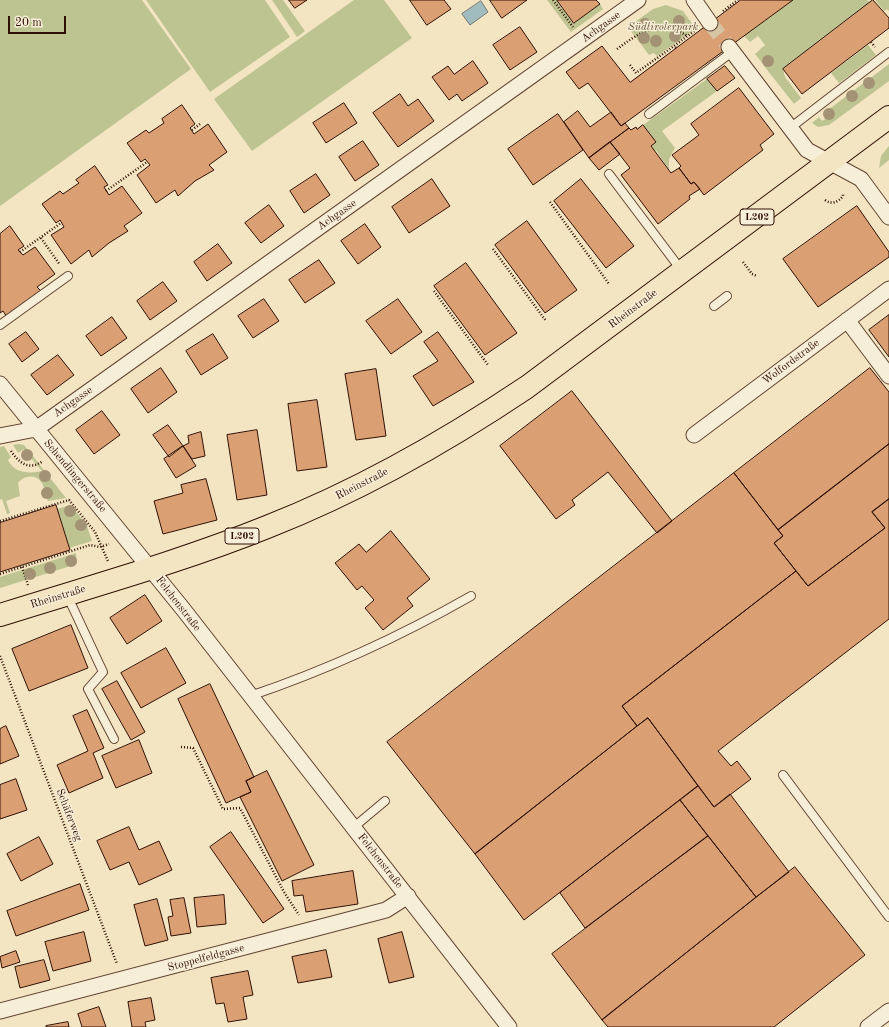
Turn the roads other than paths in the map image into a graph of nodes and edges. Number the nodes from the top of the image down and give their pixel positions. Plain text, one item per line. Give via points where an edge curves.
1 (638, 0) edge
2 (694, 0) edge
3 (705, 25) tunnel mouth
4 (731, 50) joint
5 (889, 52) edge
6 (649, 114) dead end
7 (889, 117) edge
8 (790, 128) junction
9 (830, 161) junction
10 (609, 174) dead end
11 (889, 216) edge
12 (683, 272) junction
13 (68, 276) road end
14 (889, 289) edge
15 (728, 296) dead end
16 (714, 306) dead end
17 (847, 320) junction
18 (0, 326) edge
19 (889, 376) edge
20 (0, 384) edge
21 (36, 429) junction
22 (1, 435) edge
23 (694, 435) dead end
24 (150, 568) junction
25 (66, 594) junction
26 (471, 596) dead end
27 (0, 615) edge
28 (250, 696) junction
29 (114, 740) dead end
30 (783, 775) dead end
31 (385, 802) dead end
32 (354, 827) junction
33 (408, 896) junction
34 (889, 917) edge
35 (0, 1011) edge
36 (889, 1011) edge
37 (509, 1027) edge
38 (868, 1027) edge

1 - 21 street, Achgasse
2 - 3 street
4 - 6 lane
4 - 8 street
5 - 8 lane
7 - 9 main road, Rheinstraße / L202
8 - 9 street via 807,150
9 - 11 street via 861,179
9 - 12 main road, Rheinstraße / L202
10 - 12 lane
12 - 24 main road, Rheinstraße / L202 via 527,387 421,453 333,498 274,524
13 - 18 lane
14 - 17 street, Wolfordstraße
15 - 16 lane
17 - 19 street
17 - 23 street, Wolfordstraße
20 - 21 street, Schendlingerstraße
21 - 22 street
21 - 24 street, Schendlingerstraße
24 - 25 main road, Rheinstraße / L202
24 - 28 street, Felchenstraße
25 - 27 main road, Rheinstraße / L202
25 - 29 lane via 104,672 88,689
26 - 28 lane via 432,618 340,662
28 - 32 street, Felchenstraße
30 - 34 lane
31 - 32 lane
32 - 33 street, Felchenstraße
33 - 35 street, Stoppelfeldgasse via 386,910
33 - 37 street, Felchenstraße
36 - 38 street

